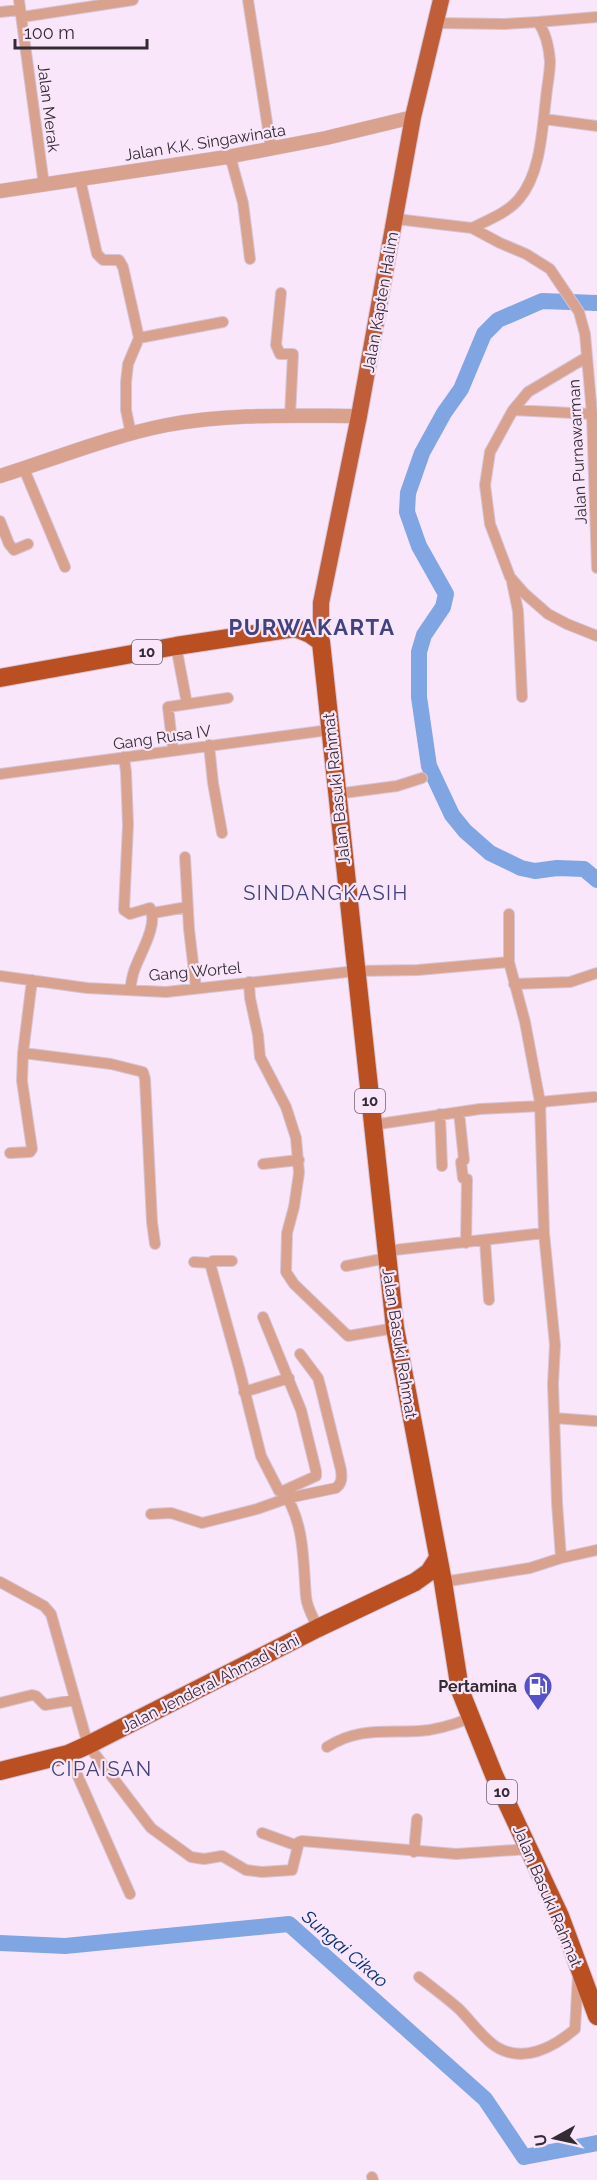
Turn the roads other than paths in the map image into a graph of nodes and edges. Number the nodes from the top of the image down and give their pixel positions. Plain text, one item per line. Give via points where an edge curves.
1 (133, 0) edge
2 (248, 0) edge
3 (441, 0) edge
4 (20, 9) edge
5 (0, 12) edge
6 (597, 17) edge
7 (538, 22) junction
8 (434, 23) junction
9 (413, 117) junction
10 (544, 119) junction
11 (597, 126) edge
12 (271, 148) junction
13 (227, 157) junction
14 (80, 179) junction
15 (44, 185) junction
16 (0, 191) edge
17 (396, 219) junction
18 (472, 228) junction
19 (250, 259) dead end
20 (281, 293) dead end
21 (223, 322) dead end
22 (597, 333) edge
23 (585, 334) junction
24 (139, 338) junction
25 (587, 357) junction
26 (513, 410) junction
27 (592, 414) junction
28 (290, 416) junction
29 (359, 416) junction
30 (131, 434) junction
31 (24, 469) junction
32 (0, 476) edge
33 (0, 521) edge
34 (28, 544) dead end
35 (65, 567) dead end
36 (597, 568) edge
37 (510, 577) junction
38 (321, 603) junction
39 (295, 628) junction
40 (597, 636) edge
41 (321, 642) junction
42 (176, 646) junction
43 (0, 678) edge
44 (522, 697) dead end
45 (228, 698) dead end
46 (187, 704) junction
47 (329, 730) junction
48 (209, 745) junction
49 (173, 750) junction
50 (124, 757) junction
51 (0, 774) edge
52 (422, 778) dead end
53 (336, 794) junction
54 (222, 833) dead end
55 (185, 857) dead end
56 (187, 907) junction
57 (153, 913) junction
58 (509, 914) dead end
59 (509, 962) junction
60 (356, 971) junction
61 (597, 973) edge
62 (0, 976) edge
63 (32, 980) junction
64 (249, 981) junction
65 (514, 984) junction
66 (196, 988) junction
67 (130, 990) junction
68 (23, 1053) junction
69 (594, 1097) dead end
70 (541, 1104) junction
71 (459, 1112) junction
72 (440, 1114) junction
73 (372, 1125) junction
74 (10, 1153) dead end
75 (299, 1160) junction
76 (263, 1164) dead end
77 (442, 1166) dead end
78 (544, 1233) junction
79 (485, 1241) junction
80 (466, 1243) junction
81 (155, 1244) dead end
82 (386, 1255) junction
83 (232, 1261) dead end
84 (194, 1262) dead end
85 (211, 1263) junction
86 (345, 1266) dead end
87 (489, 1300) dead end
88 (263, 1317) dead end
89 (396, 1328) junction
90 (300, 1354) dead end
91 (289, 1378) junction
92 (244, 1392) junction
93 (554, 1418) junction
94 (595, 1420) dead end
95 (285, 1495) junction
96 (151, 1514) dead end
97 (597, 1550) edge
98 (438, 1558) junction
99 (561, 1558) junction
100 (0, 1582) edge
101 (415, 1582) junction
102 (443, 1587) junction
103 (318, 1628) junction
104 (75, 1700) junction
105 (0, 1703) edge
106 (470, 1718) junction
107 (88, 1745) junction
108 (327, 1748) dead end
109 (68, 1754) junction
110 (0, 1771) edge
111 (417, 1819) dead end
112 (262, 1833) dead end
113 (298, 1846) junction
114 (529, 1849) junction
115 (414, 1852) junction
116 (130, 1894) dead end
117 (578, 1966) junction
118 (419, 1977) dead end
119 (597, 2016) edge

1 - 4 street
2 - 12 street
3 - 8 main road, Jalan Kapten Halim
4 - 5 street
4 - 15 street, Jalan Merak
6 - 7 street
7 - 8 street
7 - 10 street via 546,38 550,64
8 - 9 main road, Jalan Kapten Halim
9 - 12 street, Jalan K.K. Singawinata
9 - 17 main road, Jalan Kapten Halim
10 - 11 street
10 - 18 street via 535,166 520,198 510,208
12 - 13 street, Jalan K.K. Singawinata
13 - 14 street, Jalan K.K. Singawinata
13 - 19 street via 243,203
14 - 15 street, Jalan K.K. Singawinata
14 - 24 street via 98,254 104,260 119,260 123,267
15 - 16 street, Jalan K.K. Singawinata
17 - 18 street
17 - 29 main road, Jalan Kapten Halim
18 - 23 street, Jalan Purnawarman via 550,269 579,312
20 - 28 street via 276,345 280,354 293,354
21 - 24 street
22 - 23 street
23 - 25 street, Jalan Purnawarman
24 - 30 street via 128,364 126,382
25 - 26 street via 528,392
25 - 27 street, Jalan Purnawarman
26 - 27 street
26 - 37 street via 490,452 485,485 490,524
27 - 36 street, Jalan Purnawarman
28 - 29 street
28 - 30 street via 212,419
29 - 38 main road, Jalan Kapten Halim
30 - 31 street
31 - 32 street
31 - 35 street
33 - 34 street via 14,550
37 - 40 street via 548,614
37 - 44 street via 518,611
38 - 39 main road via 310,619
38 - 41 main road, Jalan Kapten Halim
39 - 41 highway
39 - 42 highway, 10
41 - 47 highway, Jalan Basuki Rahmat / 10
42 - 43 highway, 10
42 - 46 street
45 - 46 street
46 - 49 street via 168,707
47 - 48 street, Gang Rusa IV
47 - 53 highway, Jalan Basuki Rahmat / 10
48 - 49 street, Gang Rusa IV
48 - 54 street
49 - 50 street, Gang Rusa IV
50 - 51 street, Gang Rusa IV
50 - 57 street via 128,825 123,910 130,914 150,908
52 - 53 street via 407,784
53 - 60 highway, Jalan Basuki Rahmat / 10
55 - 56 street
56 - 57 street
56 - 66 street
57 - 67 street
58 - 59 street
59 - 60 street, Gang Wortel
59 - 65 street
60 - 64 street, Gang Wortel
60 - 73 highway, Jalan Basuki Rahmat / 10
61 - 65 street via 570,982
62 - 63 street, Gang Wortel
63 - 67 street, Gang Wortel
63 - 68 street
64 - 66 street, Gang Wortel
64 - 75 street via 260,1057 286,1107
65 - 70 street
66 - 67 street, Gang Wortel via 166,992
68 - 74 street via 22,1081 32,1149
68 - 81 street via 143,1072
69 - 70 street
70 - 71 street
70 - 78 street
71 - 72 street
71 - 80 street via 464,1160 461,1162 463,1178 467,1179
72 - 73 street
72 - 77 street
73 - 82 highway, Jalan Basuki Rahmat / 10
75 - 76 street
75 - 89 street via 287,1233 286,1272 348,1336
78 - 79 street
78 - 93 street via 555,1345
79 - 80 street
79 - 87 street
80 - 82 street via 426,1245
82 - 86 street
82 - 89 highway, Jalan Basuki Rahmat / 10
83 - 85 street
84 - 85 street
85 - 92 street
88 - 91 street
89 - 98 highway, Jalan Basuki Rahmat / 10
90 - 95 street via 318,1378 342,1480 336,1488
91 - 92 street
91 - 95 street via 301,1410 316,1476
92 - 95 street via 261,1456 279,1491
93 - 94 street
93 - 99 street
95 - 96 street via 257,1509 202,1523 171,1513
95 - 103 street via 304,1550 306,1599
97 - 99 street
98 - 101 highway, Jalan Jenderal Ahmad Yani via 429,1572
98 - 102 highway, Jalan Basuki Rahmat / 10
99 - 102 street
100 - 104 street via 44,1606 51,1614
101 - 102 highway
101 - 103 highway, Jalan Jenderal Ahmad Yani
102 - 106 highway, Jalan Basuki Rahmat / 10 via 460,1690
103 - 107 highway, Jalan Jenderal Ahmad Yani
104 - 105 street via 45,1705 32,1695
104 - 107 street
106 - 108 street via 421,1731 365,1732 343,1738
106 - 114 highway, Jalan Basuki Rahmat / 10
107 - 109 highway, Jalan Jenderal Ahmad Yani
107 - 113 street via 151,1828 191,1857 219,1856 246,1870 287,1872 294,1868
109 - 110 highway, Jalan Jenderal Ahmad Yani
109 - 116 street
111 - 115 street
112 - 113 street
113 - 115 street via 302,1841
114 - 115 street via 474,1854
114 - 117 highway, Jalan Basuki Rahmat / 10
117 - 118 street via 576,2029 548,2047 522,2055 494,2045 458,2008
117 - 119 highway, Jalan Basuki Rahmat / 10

